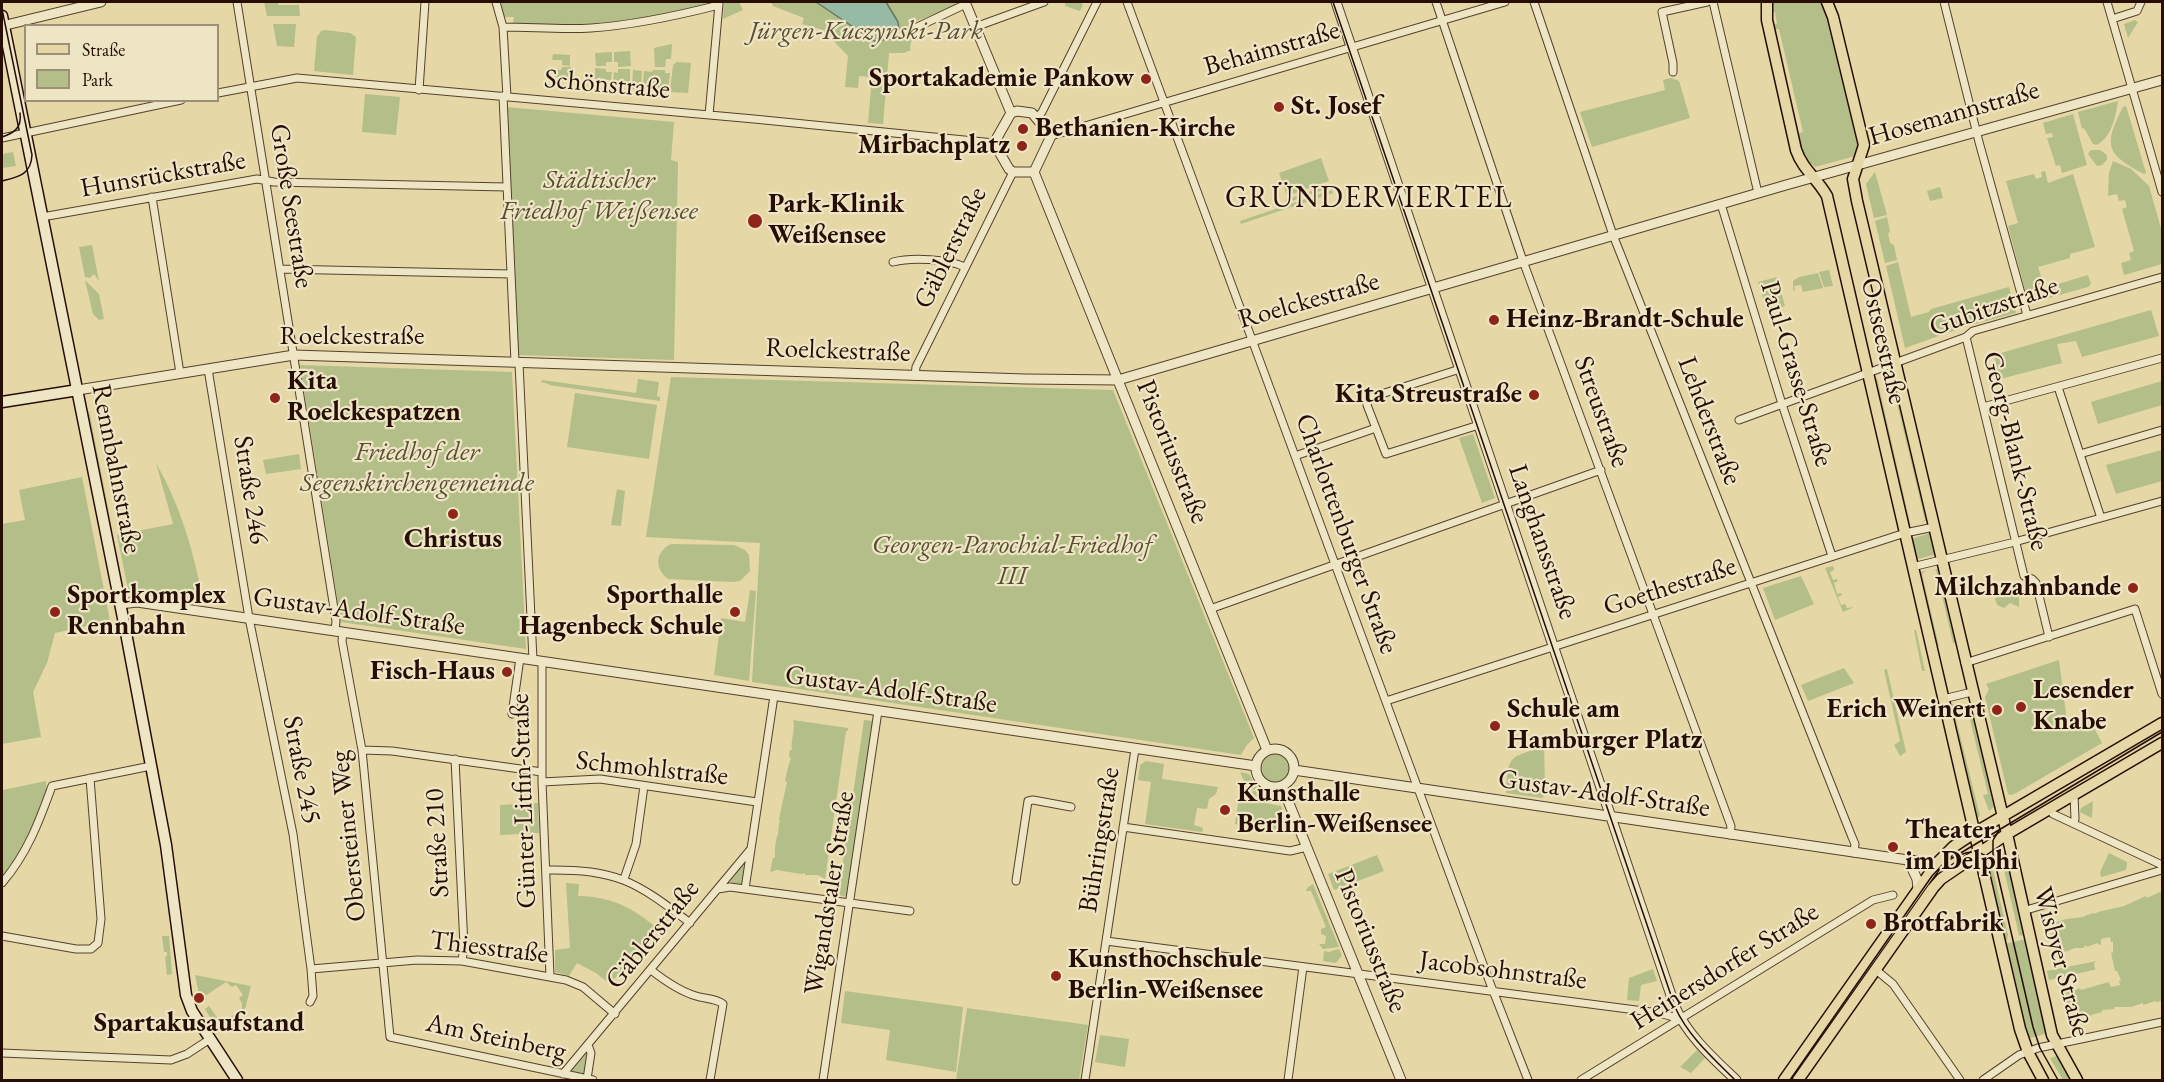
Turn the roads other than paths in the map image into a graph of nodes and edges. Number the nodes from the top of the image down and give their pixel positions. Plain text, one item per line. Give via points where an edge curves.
1 (101, 2) edge
2 (237, 2) edge
3 (425, 2) edge
4 (496, 2) edge
5 (1044, 2) edge
6 (1097, 2) edge
7 (1127, 2) edge
8 (1336, 2) edge
9 (1436, 2) edge
10 (1505, 2) edge
11 (1534, 2) edge
12 (1707, 2) edge
13 (1713, 2) edge
14 (1767, 2) edge
15 (1944, 2) edge
16 (2107, 2) edge
17 (2141, 2) edge
18 (719, 3) edge
19 (966, 3) edge
20 (1830, 3) edge
21 (2112, 19) junction
22 (1443, 21) junction
23 (2, 22) edge
24 (503, 27) junction
25 (975, 27) junction
26 (913, 29) dead end
27 (1351, 48) junction
28 (1673, 72) dead end
29 (2163, 80) edge
30 (251, 87) junction
31 (2132, 88) junction
32 (419, 90) junction
33 (219, 93) edge
34 (505, 97) junction
35 (172, 102) edge
36 (1164, 103) junction
37 (1011, 113) junction
38 (709, 115) junction
39 (1037, 118) junction
40 (1977, 132) junction
41 (25, 134) junction
42 (1051, 136) junction
43 (2, 138) edge
44 (994, 143) junction
45 (1858, 165) junction
46 (1013, 172) junction
47 (1034, 172) junction
48 (1812, 177) junction
49 (266, 180) junction
50 (506, 187) junction
51 (2163, 192) edge
52 (1758, 193) junction
53 (152, 197) junction
54 (1721, 204) junction
55 (42, 217) junction
56 (1655, 223) joint
57 (1613, 235) junction
58 (1523, 261) junction
59 (893, 262) dead end
60 (965, 267) junction
61 (280, 269) junction
62 (511, 274) junction
63 (2163, 277) edge
64 (1432, 288) junction
65 (2027, 315) junction
66 (1966, 337) junction
67 (1253, 341) junction
68 (294, 356) junction
69 (2163, 358) edge
70 (517, 363) junction
71 (1896, 364) junction
72 (208, 369) junction
73 (1460, 369) junction
74 (1867, 373) junction
75 (180, 374) junction
76 (915, 376) junction
77 (1118, 380) junction
78 (2058, 387) junction
79 (78, 390) junction
80 (2, 402) edge
81 (1782, 404) junction
82 (1983, 407) junction
83 (1739, 420) dead end
84 (1479, 425) junction
85 (1376, 428) junction
86 (2163, 430) edge
87 (2080, 454) junction
88 (1295, 456) junction
89 (1601, 470) junction
90 (2163, 501) edge
91 (1505, 504) junction
92 (2100, 518) junction
93 (1934, 527) junction
94 (1905, 533) junction
95 (2015, 542) junction
96 (1832, 556) junction
97 (1941, 559) junction
98 (1335, 565) junction
99 (1912, 567) junction
100 (1751, 583) junction
101 (120, 604) junction
102 (1210, 609) junction
103 (1654, 614) junction
104 (249, 618) junction
105 (339, 632) junction
106 (2049, 637) junction
107 (1554, 647) junction
108 (519, 658) junction
109 (537, 661) junction
110 (1965, 663) junction
111 (1972, 692) junction
112 (2163, 694) edge
113 (774, 696) junction
114 (1943, 699) junction
115 (1386, 701) junction
116 (879, 711) junction
117 (512, 714) dead end
118 (2163, 723) edge
119 (2163, 743) edge
120 (1135, 749) junction
121 (362, 750) junction
122 (1267, 750) junction
123 (455, 759) junction
124 (152, 766) junction
125 (1256, 766) junction
126 (1294, 770) junction
127 (542, 772) junction
128 (90, 778) junction
129 (542, 782) junction
130 (644, 786) junction
131 (1282, 786) junction
132 (1419, 789) junction
133 (2074, 795) junction
134 (757, 801) junction
135 (1071, 807) dead end
136 (2050, 809) junction
137 (2002, 817) junction
138 (1611, 818) junction
139 (2074, 822) junction
140 (1123, 827) junction
141 (1974, 833) junction
142 (2007, 834) junction
143 (1730, 835) junction
144 (1307, 847) junction
145 (750, 850) junction
146 (1854, 852) junction
147 (1979, 853) junction
148 (1908, 860) junction
149 (1937, 863) junction
150 (2163, 865) edge
151 (546, 870) junction
152 (2163, 870) edge
153 (624, 879) junction
154 (1016, 882) dead end
155 (2, 883) edge
156 (745, 888) junction
157 (718, 889) junction
158 (1918, 889) junction
159 (1893, 895) dead end
160 (850, 903) junction
161 (910, 911) dead end
162 (2023, 911) junction
163 (690, 924) junction
164 (2, 936) edge
165 (1106, 941) junction
166 (384, 961) junction
167 (462, 961) junction
168 (1303, 967) junction
169 (310, 969) junction
170 (651, 970) junction
171 (1876, 970) junction
172 (1358, 974) junction
173 (550, 976) junction
174 (1493, 991) junction
175 (310, 1002) dead end
176 (615, 1014) junction
177 (1681, 1018) junction
178 (2163, 1022) edge
179 (390, 1037) joint
180 (210, 1039) junction
181 (2056, 1045) junction
182 (588, 1046) junction
183 (2028, 1052) junction
184 (2, 1053) edge
185 (563, 1074) junction
186 (1592, 1078) edge
187 (237, 1080) edge
188 (590, 1080) edge
189 (710, 1080) edge
190 (823, 1080) edge
191 (1085, 1080) edge
192 (1288, 1080) edge
193 (1401, 1080) edge
194 (1528, 1080) edge
195 (1581, 1080) edge
196 (1736, 1080) edge
197 (1784, 1080) edge
198 (1798, 1080) edge
199 (1960, 1080) edge
200 (1983, 1080) edge
201 (2043, 1080) edge
202 (2077, 1080) edge

1 - 23 street
2 - 30 street, Große Seestraße
3 - 32 street
4 - 24 street, Günter-Litfin-Straße
5 - 25 street
6 - 39 street
7 - 36 street, Charlottenburger Straße
8 - 27 street, Langhansstraße
9 - 22 street, Streustraße
10 - 22 street, Behaimstraße
11 - 57 street, Lehderstraße
12 - 28 street via 1662,12
13 - 52 street
14 - 48 main road, Ostseestraße via 1767,20 1796,150
15 - 40 street
16 - 21 street
17 - 21 street via 2137,11
18 - 24 street via 677,16 619,26
18 - 38 street
19 - 25 street
19 - 26 street
20 - 45 main road, Ostseestraße via 1863,145
21 - 31 street
22 - 27 street, Behaimstraße
22 - 58 street, Streustraße
23 - 41 main road, Rennbahnstraße
24 - 34 street, Günter-Litfin-Straße
25 - 37 street
27 - 36 street, Behaimstraße
27 - 64 street, Langhansstraße
29 - 31 street, Hosemannstraße
30 - 32 street, Schönstraße via 297,78
30 - 33 street, Schönstraße
30 - 49 street, Große Seestraße
31 - 40 street, Hosemannstraße
31 - 51 street
32 - 34 street, Schönstraße
34 - 38 street, Schönstraße
34 - 50 street, Günter-Litfin-Straße
35 - 41 street
36 - 42 street, Behaimstraße
36 - 67 street, Charlottenburger Straße
37 - 39 street via 1027,111
37 - 44 street
38 - 44 street, Schönstraße
39 - 42 street
40 - 45 street, Hosemannstraße
40 - 65 street
41 - 43 street
41 - 55 main road, Rennbahnstraße
42 - 47 street
44 - 46 street
45 - 48 street, Hosemannstraße
45 - 71 main road, Ostseestraße via 1853,179 1857,201
46 - 47 street
46 - 60 street, Gäblerstraße
47 - 77 street, Pistoriusstraße
48 - 52 street, Hosemannstraße
48 - 74 main road, Ostseestraße via 1827,196
49 - 50 street, Hunsrückstraße
49 - 53 street, Hunsrückstraße
49 - 61 street, Große Seestraße
50 - 62 street, Günter-Litfin-Straße
52 - 54 street, Hosemannstraße
53 - 55 street, Hunsrückstraße
53 - 75 street
54 - 56 street, Hosemannstraße
54 - 81 street, Paul-Grasse-Straße
55 - 79 main road, Rennbahnstraße
56 - 57 street, Roelckestraße
57 - 58 street, Roelckestraße
57 - 100 street, Lehderstraße
58 - 64 street, Roelckestraße
58 - 89 street, Streustraße
59 - 60 street via 906,259
60 - 76 street, Gäblerstraße
61 - 62 street
61 - 68 street, Große Seestraße
62 - 70 street, Günter-Litfin-Straße
63 - 65 street, Gubitzstraße
64 - 67 street, Roelckestraße
64 - 73 street, Langhansstraße
65 - 66 street, Gubitzstraße via 1973,331
66 - 71 street, Gubitzstraße
66 - 82 street, Georg-Blank-Straße
67 - 77 street, Roelckestraße
67 - 88 street, Charlottenburger Straße
68 - 70 street, Roelckestraße
68 - 72 street, Roelckestraße
68 - 105 street, Große Seestraße
69 - 78 street
70 - 76 street, Roelckestraße
70 - 109 street, Günter-Litfin-Straße
71 - 74 street, Gubitzstraße
71 - 93 main road, Ostseestraße
72 - 75 street, Roelckestraße
72 - 104 street, Straße 246
73 - 84 street, Langhansstraße
73 - 85 street via 1369,399 1367,405
74 - 81 street, Gubitzstraße
74 - 94 main road, Ostseestraße
75 - 79 street, Roelckestraße
76 - 77 street, Roelckestraße
77 - 102 street, Pistoriusstraße
78 - 82 street
78 - 87 street
79 - 80 main road, Roelckestraße
79 - 101 main road, Rennbahnstraße
81 - 83 street, Gubitzstraße
81 - 96 street, Paul-Grasse-Straße
82 - 95 street, Georg-Blank-Straße
84 - 85 street via 1389,454 1384,451
84 - 91 street, Langhansstraße
85 - 88 street
86 - 87 street
87 - 92 street
88 - 98 street, Charlottenburger Straße
89 - 91 street
89 - 103 street, Streustraße
90 - 92 street
91 - 98 street
91 - 107 street, Langhansstraße
92 - 95 street
93 - 94 street, Goethestraße
93 - 97 main road, Ostseestraße
94 - 96 street, Goethestraße
94 - 99 main road, Ostseestraße
95 - 97 street
95 - 106 street, Georg-Blank-Straße via 2024,576 2036,583
96 - 100 street, Goethestraße
97 - 99 street
97 - 110 main road, Ostseestraße
98 - 102 street
98 - 115 street, Charlottenburger Straße
99 - 114 main road, Ostseestraße
100 - 103 street, Goethestraße
100 - 146 street, Lehderstraße via 1852,837
101 - 104 street, Gustav-Adolf-Straße via 137,602
101 - 124 main road, Rennbahnstraße
102 - 122 street, Pistoriusstraße
103 - 107 street, Goethestraße
103 - 143 street, Streustraße via 1731,826
104 - 105 street, Gustav-Adolf-Straße
104 - 169 street, Straße 245 via 293,834
105 - 108 street, Gustav-Adolf-Straße
105 - 121 street, Obersteiner Weg
106 - 110 street
106 - 112 street via 2135,609
107 - 115 street, Goethestraße
107 - 138 street, Langhansstraße
108 - 109 street, Gustav-Adolf-Straße
108 - 117 street
109 - 113 street, Gustav-Adolf-Straße
109 - 127 street, Günter-Litfin-Straße
110 - 111 main road, Ostseestraße
111 - 114 street
111 - 137 main road, Ostseestraße
113 - 116 street, Gustav-Adolf-Straße
113 - 134 street, Gäblerstraße
114 - 141 main road, Ostseestraße
115 - 132 street, Charlottenburger Straße
116 - 120 street, Gustav-Adolf-Straße
116 - 160 street, Wigandstaler Straße
118 - 137 main road
119 - 133 main road
120 - 125 street, Gustav-Adolf-Straße
120 - 140 street, Bühringstraße
121 - 123 street
121 - 166 street, Obersteiner Weg
122 - 125 street
122 - 126 street via 1285,751 1293,760
123 - 127 street
123 - 167 street, Straße 210
124 - 128 street
124 - 180 main road, Rennbahnstraße via 186,995
125 - 131 street via 1264,783
126 - 131 street via 1292,778
126 - 132 street, Gustav-Adolf-Straße
127 - 129 street, Günter-Litfin-Straße
128 - 155 street via 52,786 32,839
128 - 164 street via 101,919 98,944 91,949 76,949
129 - 130 street, Schmohlstraße via 600,779
129 - 151 street, Günter-Litfin-Straße
130 - 134 street, Schmohlstraße
130 - 153 street via 636,844
131 - 144 street, Pistoriusstraße
132 - 138 street, Gustav-Adolf-Straße
132 - 174 street, Charlottenburger Straße
133 - 136 main road
133 - 139 street
134 - 145 street, Gäblerstraße
135 - 154 street via 1028,801
136 - 139 street
136 - 142 main road
137 - 141 main road
137 - 142 main road, Wisbyer Straße
138 - 143 street, Gustav-Adolf-Straße
138 - 177 street, Langhansstraße
139 - 150 street
140 - 144 street via 1290,851
140 - 165 street, Bühringstraße
141 - 147 main road, Ostseestraße
141 - 149 main road
142 - 147 main road
142 - 162 main road, Wisbyer Straße
143 - 146 street, Gustav-Adolf-Straße
144 - 172 street, Pistoriusstraße
145 - 156 street, Gäblerstraße
145 - 157 street, Gäblerstraße
146 - 148 street, Gustav-Adolf-Straße
147 - 171 main road via 1937,883
147 - 183 main road, Wisbyer Straße
148 - 149 street, Gustav-Adolf-Straße
148 - 158 street
149 - 158 main road
151 - 153 street via 583,870
151 - 173 street, Günter-Litfin-Straße
152 - 162 street
153 - 163 street
156 - 157 street
156 - 160 street
157 - 163 street, Gäblerstraße
158 - 197 main road
159 - 177 street, Heinersdorfer Straße via 1873,900
160 - 161 street
160 - 190 street, Wigandstaler Straße
162 - 181 main road, Wisbyer Straße
163 - 170 street, Gäblerstraße
165 - 168 street, Jacobsohnstraße
165 - 191 street, Bühringstraße
166 - 167 street, Thiesstraße
166 - 169 street, Thiesstraße
166 - 179 street, Obersteiner Weg
167 - 173 street, Thiesstraße
168 - 172 street, Jacobsohnstraße
168 - 192 street
169 - 175 street, Straße 245
170 - 176 street, Gäblerstraße
170 - 189 street via 684,992 723,1004
171 - 198 main road
171 - 199 street via 1893,984
172 - 174 street, Jacobsohnstraße
172 - 193 street, Pistoriusstraße
173 - 176 street, Thiesstraße via 583,987
174 - 177 street, Jacobsohnstraße
174 - 194 street, Charlottenburger Straße
176 - 182 street, Gäblerstraße
177 - 186 street, Heinersdorfer Straße
177 - 196 street, Langhansstraße
178 - 181 street
179 - 185 street, Am Steinberg
180 - 184 street via 171,1060
180 - 187 main road, Rennbahnstraße
181 - 183 street
181 - 202 main road, Wisbyer Straße
182 - 185 street, Gäblerstraße
182 - 188 street
183 - 200 street
183 - 201 main road, Wisbyer Straße
185 - 188 street, Am Steinberg
186 - 195 street, Heinersdorfer Straße

